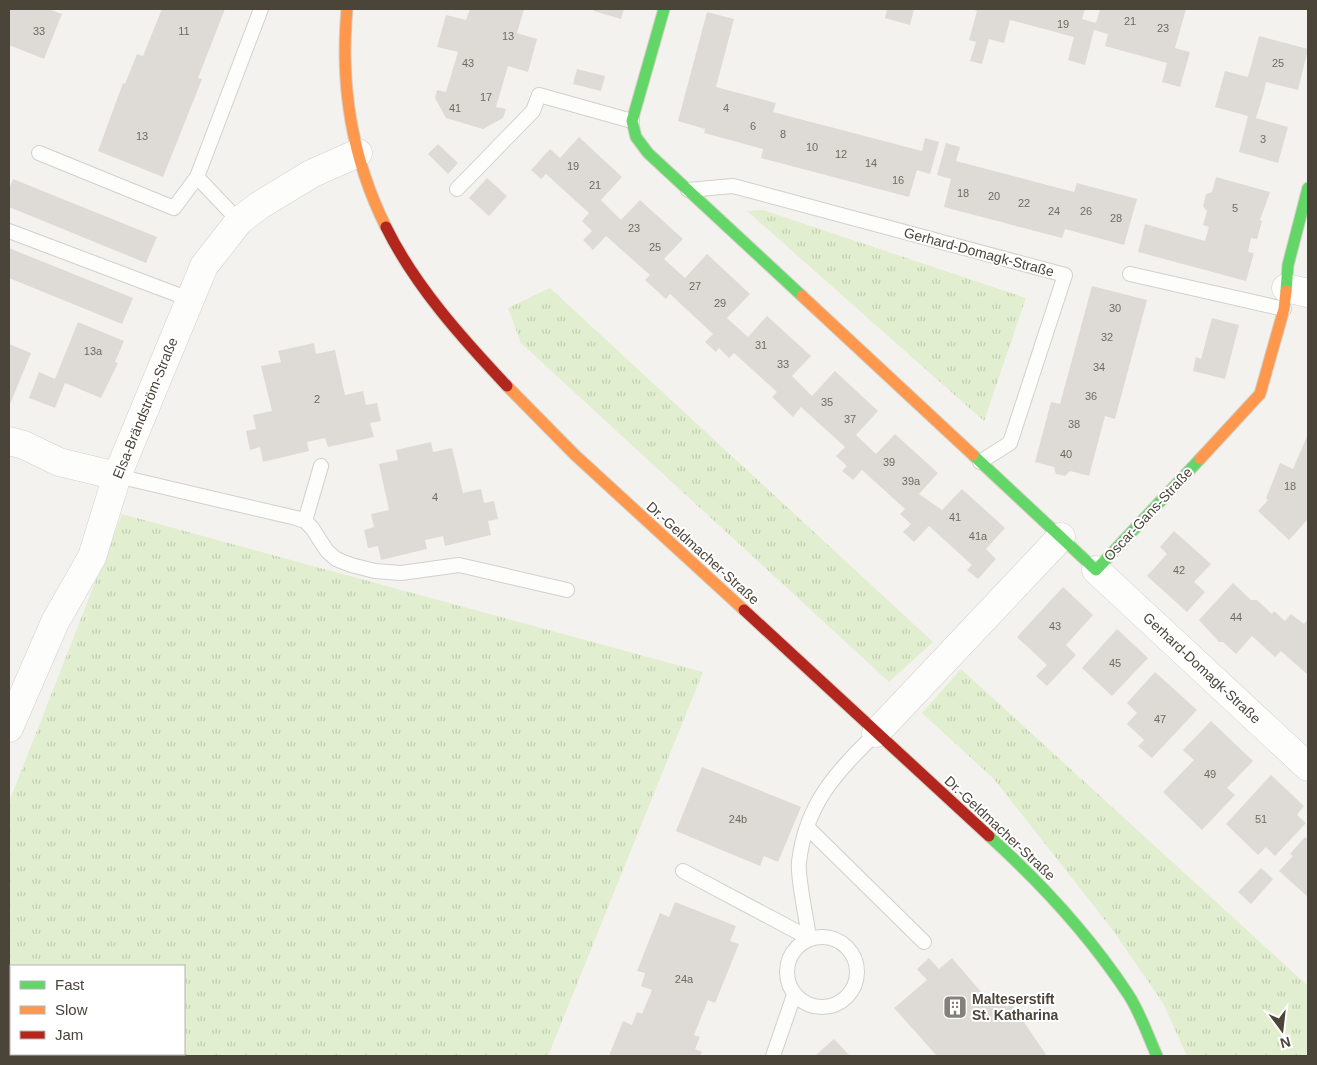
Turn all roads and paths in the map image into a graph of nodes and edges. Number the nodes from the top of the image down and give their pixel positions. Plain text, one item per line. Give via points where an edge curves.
1 (261, 9) edge
2 (347, 9) edge
3 (664, 9) edge
4 (632, 121) junction
5 (39, 153) dead end
6 (358, 154) junction
7 (197, 177) junction
8 (457, 188) dead end
9 (1308, 188) edge
10 (687, 190) junction
11 (240, 222) junction
12 (9, 231) edge
13 (1130, 274) dead end
14 (1293, 297) edge
15 (189, 299) junction
16 (9, 441) edge
17 (980, 462) junction
18 (321, 466) dead end
19 (117, 476) junction
20 (305, 521) junction
21 (1061, 537) junction
22 (1096, 570) junction
23 (567, 590) dead end
24 (12, 712) edge
25 (876, 733) junction
26 (1308, 767) edge
27 (808, 828) junction
28 (683, 871) dead end
29 (810, 938) junction
30 (924, 942) dead end
31 (794, 995) junction
32 (774, 1056) edge
33 (1157, 1056) edge

1 - 7 lane
2 - 6 street, Dr.-Geldmacher-Straße via 347,95
3 - 4 street
4 - 8 lane via 539,95 533,111
4 - 10 street via 636,137 648,153
5 - 7 lane via 174,208
6 - 11 street, Elsa-Brändström-Straße via 311,174 260,205
6 - 25 street, Dr.-Geldmacher-Straße via 372,197 406,263 495,375 574,456
7 - 11 lane
9 - 14 street, Oscar-Gans-Straße via 1288,265
10 - 17 street
10 - 17 lane, Gerhard-Domagk-Straße via 733,186 1065,275 1010,443
11 - 15 street, Elsa-Brändström-Straße via 204,266
12 - 15 lane
13 - 14 lane
14 - 22 street, Oscar-Gans-Straße via 1260,394
15 - 19 street, Elsa-Brändström-Straße
16 - 19 street via 59,462
17 - 21 street
18 - 20 lane
19 - 20 lane
19 - 24 street, Elsa-Brändström-Straße via 92,557 55,622
20 - 23 lane via 327,551 351,565 375,571 401,572 459,565
21 - 22 street, Oscar-Gans-Straße
21 - 25 street
22 - 26 street, Gerhard-Domagk-Straße
25 - 27 lane via 838,771 813,807
25 - 33 street, Dr.-Geldmacher-Straße via 1018,862 1074,921 1129,995
27 - 29 lane via 799,863
27 - 30 lane
28 - 29 lane
29 - 31 lane via 792,952 788,966 786,974
29 - 31 lane via 832,937 851,949 859,970 853,992 835,1006 813,1008
31 - 32 lane

